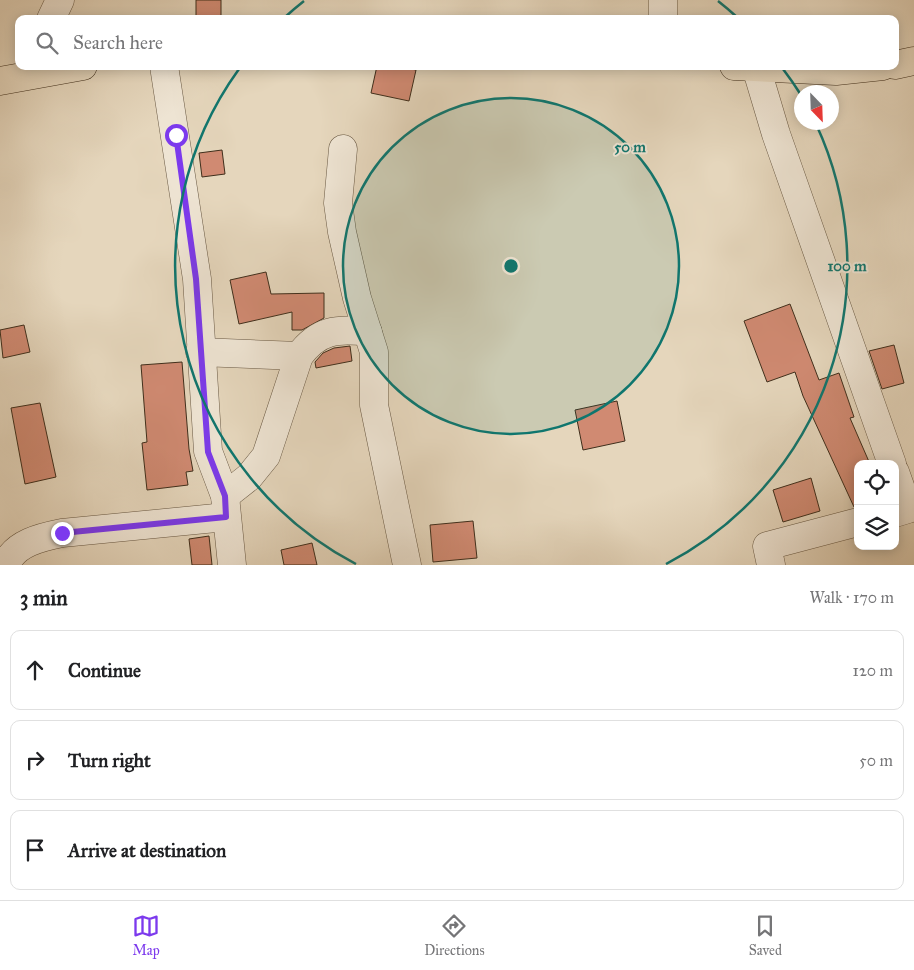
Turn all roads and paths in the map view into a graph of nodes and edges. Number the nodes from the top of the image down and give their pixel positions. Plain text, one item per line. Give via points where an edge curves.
1 (60, 0) edge
2 (663, 0) edge
3 (53, 15) edge
4 (663, 15) edge
5 (914, 60) edge
6 (899, 64) edge
7 (50, 70) edge
8 (165, 70) edge
9 (746, 70) edge
10 (813, 70) edge
11 (845, 70) edge
12 (18, 74) edge
13 (343, 149) dead end
14 (368, 332) junction
15 (200, 352) junction
16 (299, 356) junction
17 (891, 460) edge
18 (899, 483) edge
19 (226, 507) junction
20 (899, 511) edge
21 (854, 523) edge
22 (6, 565) edge
23 (232, 565) edge
24 (407, 565) edge
25 (771, 565) edge

1 - 3 street
2 - 4 street
5 - 6 main road
7 - 12 main road
8 - 15 street via 196,279
9 - 17 street via 776,134
10 - 11 main road
13 - 14 street via 338,203 357,298
14 - 16 street via 349,330 315,338
14 - 24 street via 374,352 374,404
15 - 16 street
15 - 19 street via 208,452
16 - 19 street via 266,456
18 - 20 street via 908,509
19 - 22 street via 40,538 20,547
19 - 23 street
21 - 25 street via 767,546

